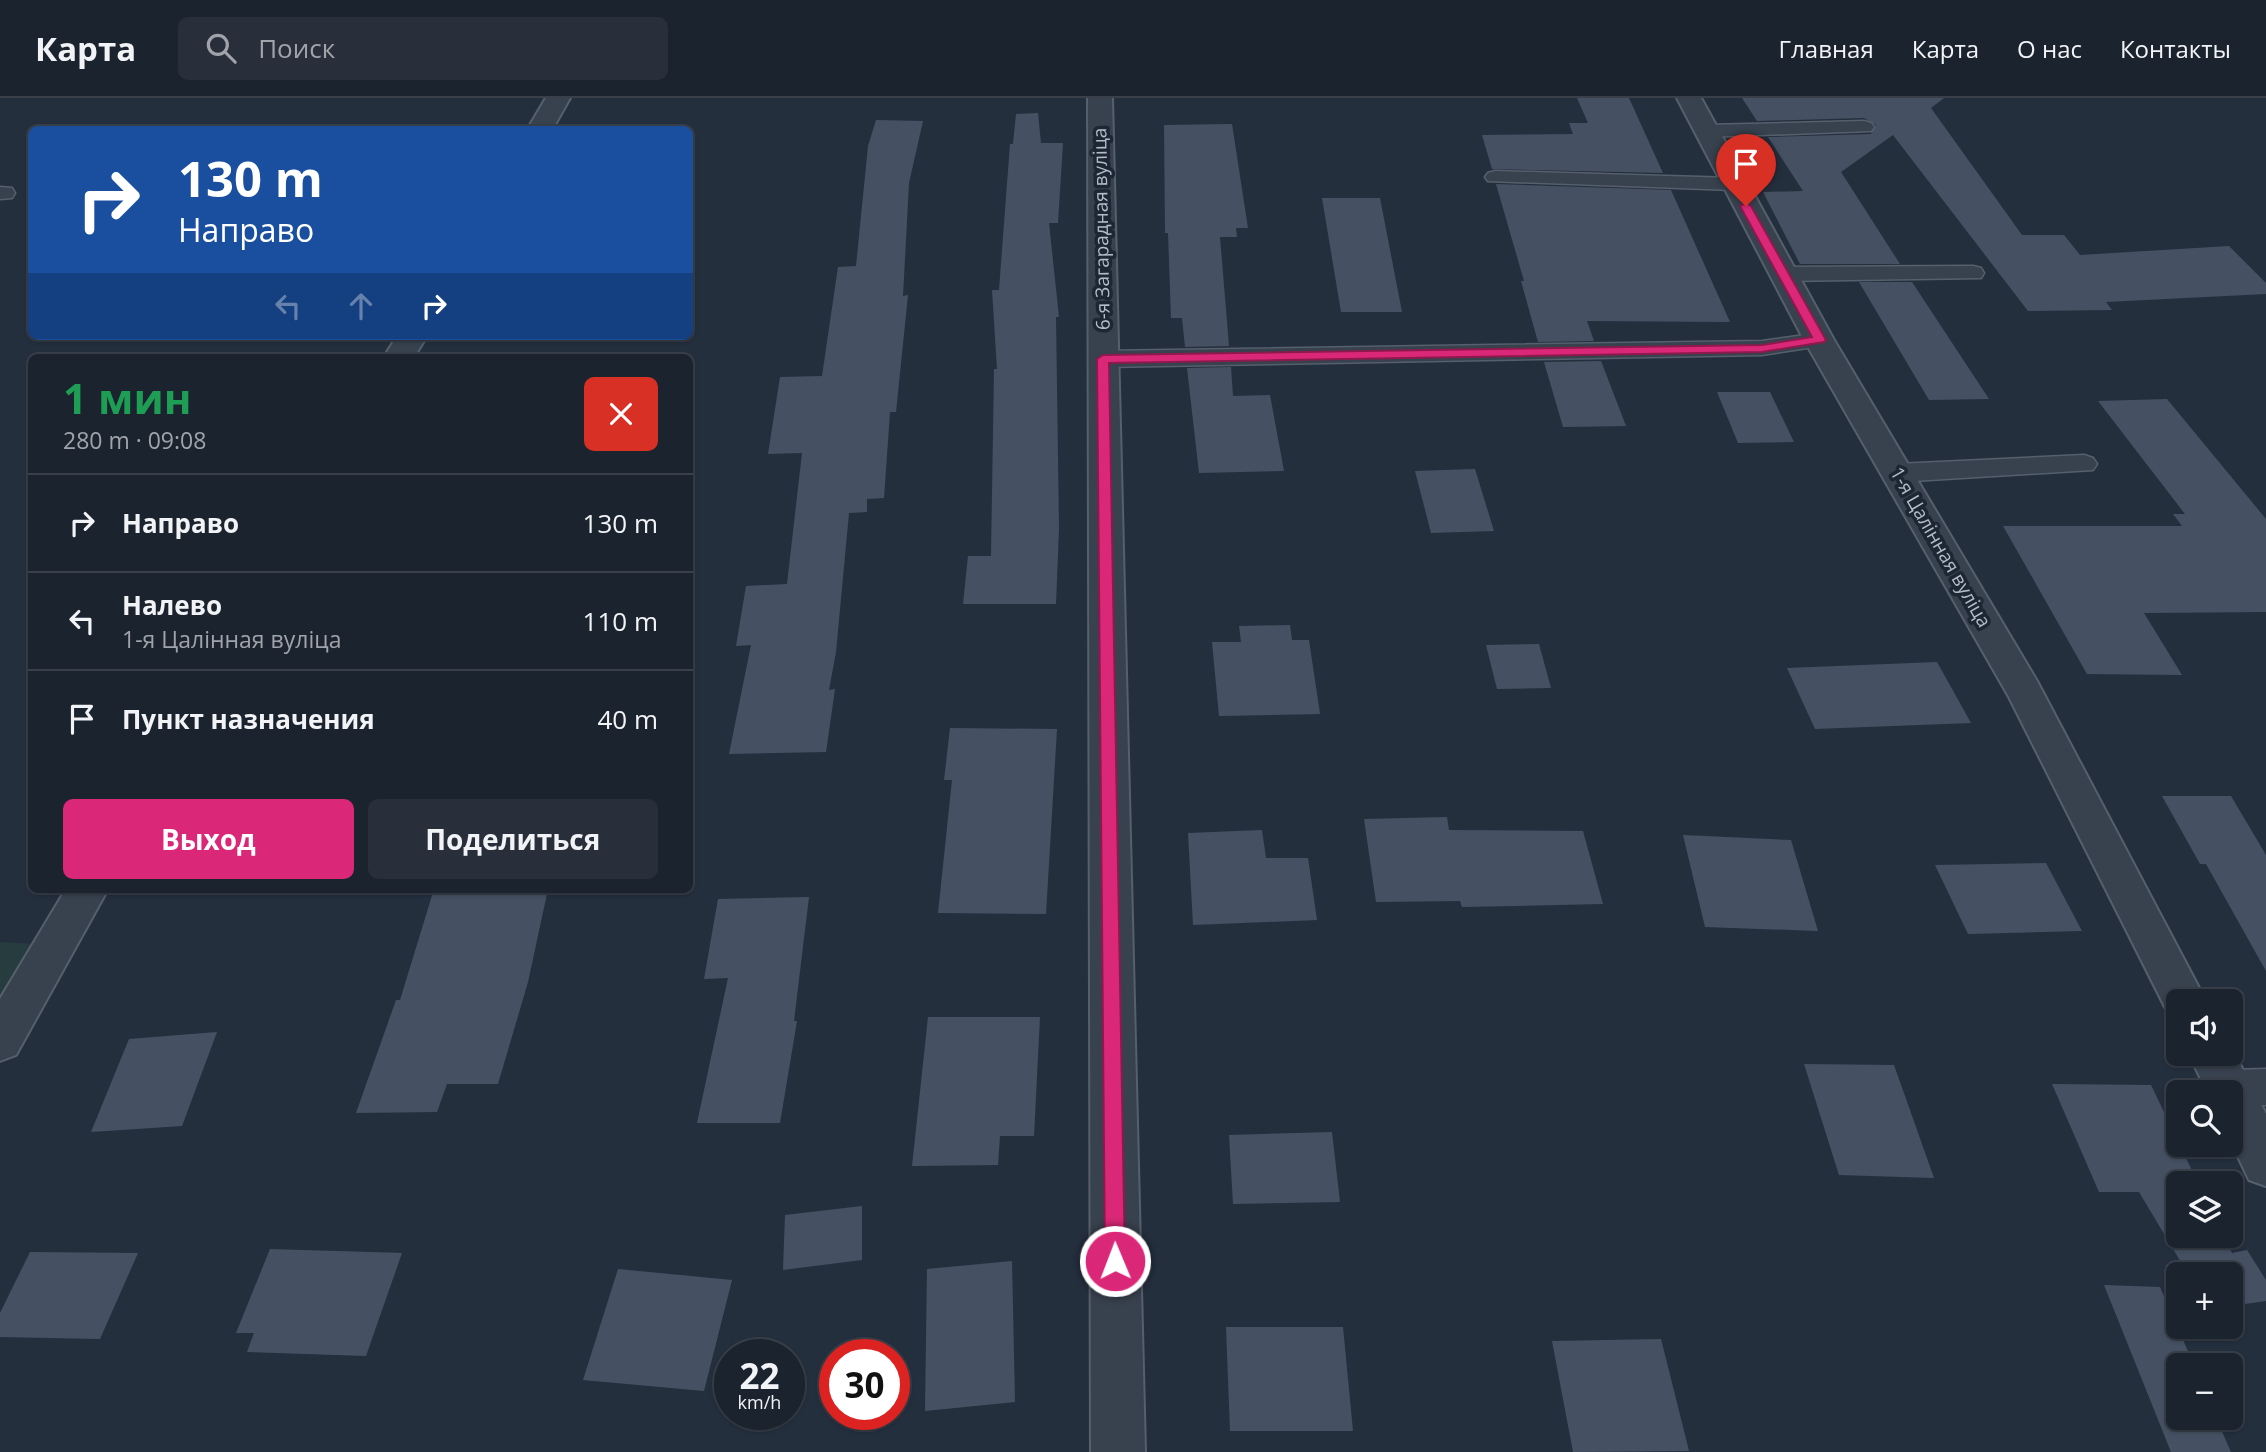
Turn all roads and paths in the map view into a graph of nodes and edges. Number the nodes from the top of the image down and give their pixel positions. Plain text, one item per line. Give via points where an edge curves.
1 (558, 98) edge
2 (1100, 98) edge
3 (1689, 98) edge
4 (541, 126) edge
5 (1864, 127) dead end
6 (1706, 131) junction
7 (1495, 177) dead end
8 (1733, 184) junction
9 (1973, 273) dead end
10 (1783, 274) junction
11 (1819, 340) junction
12 (1103, 359) junction
13 (2084, 464) dead end
14 (1897, 473) junction
15 (86, 893) edge
16 (2178, 989) edge
17 (0, 1040) edge
18 (2243, 1107) edge
19 (2266, 1163) edge
20 (1118, 1452) edge

1 - 4 street
2 - 12 street, 6-я Загарадная вуліца
3 - 6 street, 1-я Цалінная вуліца
5 - 6 lane
6 - 8 street, 1-я Цалінная вуліца
7 - 8 lane
8 - 10 street, 1-я Цалінная вуліца
9 - 10 lane
10 - 11 street, 1-я Цалінная вуліца
11 - 12 lane via 1762,348
11 - 14 street, 1-я Цалінная вуліца
12 - 20 street, 6-я Загарадная вуліца
13 - 14 lane
14 - 16 street, 1-я Цалінная вуліца via 2024,691
15 - 17 street
18 - 19 street

